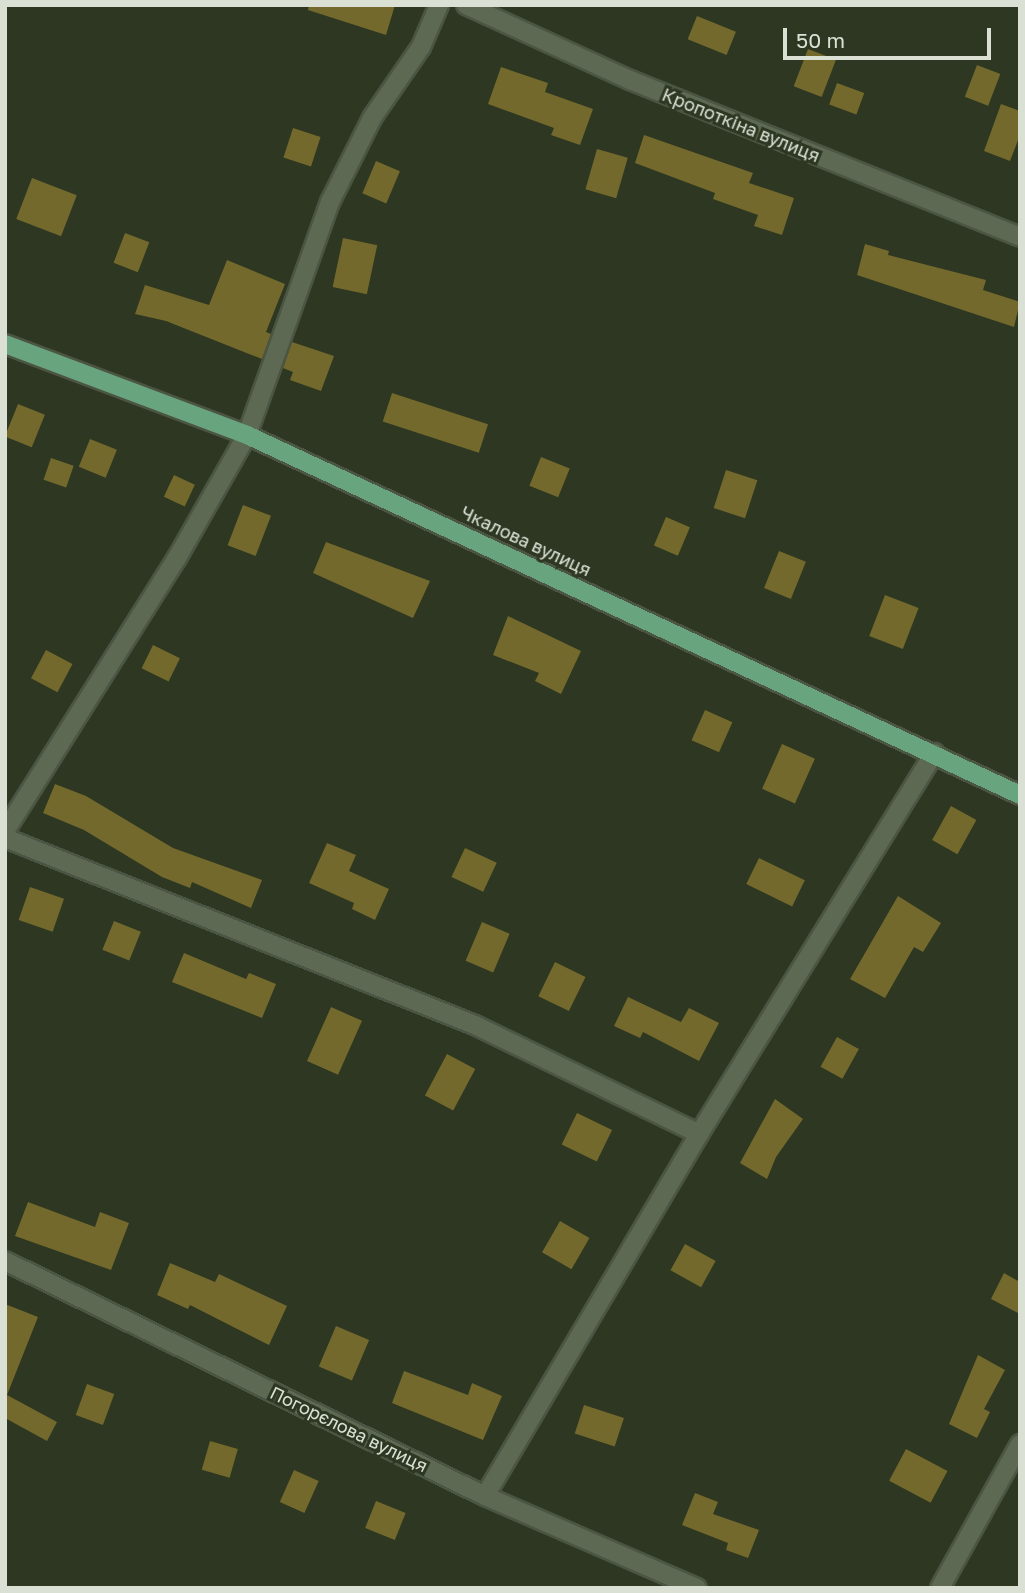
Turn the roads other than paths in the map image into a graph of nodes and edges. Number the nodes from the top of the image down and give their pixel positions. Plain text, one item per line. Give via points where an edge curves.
1 (439, 5) edge
2 (466, 5) edge
3 (1020, 237) edge
4 (5, 344) edge
5 (247, 435) junction
6 (934, 752) junction
7 (1020, 795) edge
8 (5, 831) edge
9 (5, 838) edge
10 (699, 1134) junction
11 (5, 1261) edge
12 (1020, 1444) edge
13 (485, 1496) junction
14 (698, 1588) edge
15 (940, 1588) edge

1 - 5 street via 421,47 372,118 330,202
2 - 3 street, Кропоткіна вулиця via 630,80
4 - 5 main road, Чкалова вулиця
5 - 6 main road, Чкалова вулиця
5 - 8 street via 177,558
6 - 7 main road, Чкалова вулиця
6 - 10 street
9 - 10 street via 475,1025
10 - 13 street
11 - 13 street, Погорєлова вулиця
12 - 15 street
13 - 14 street, Погорєлова вулиця

